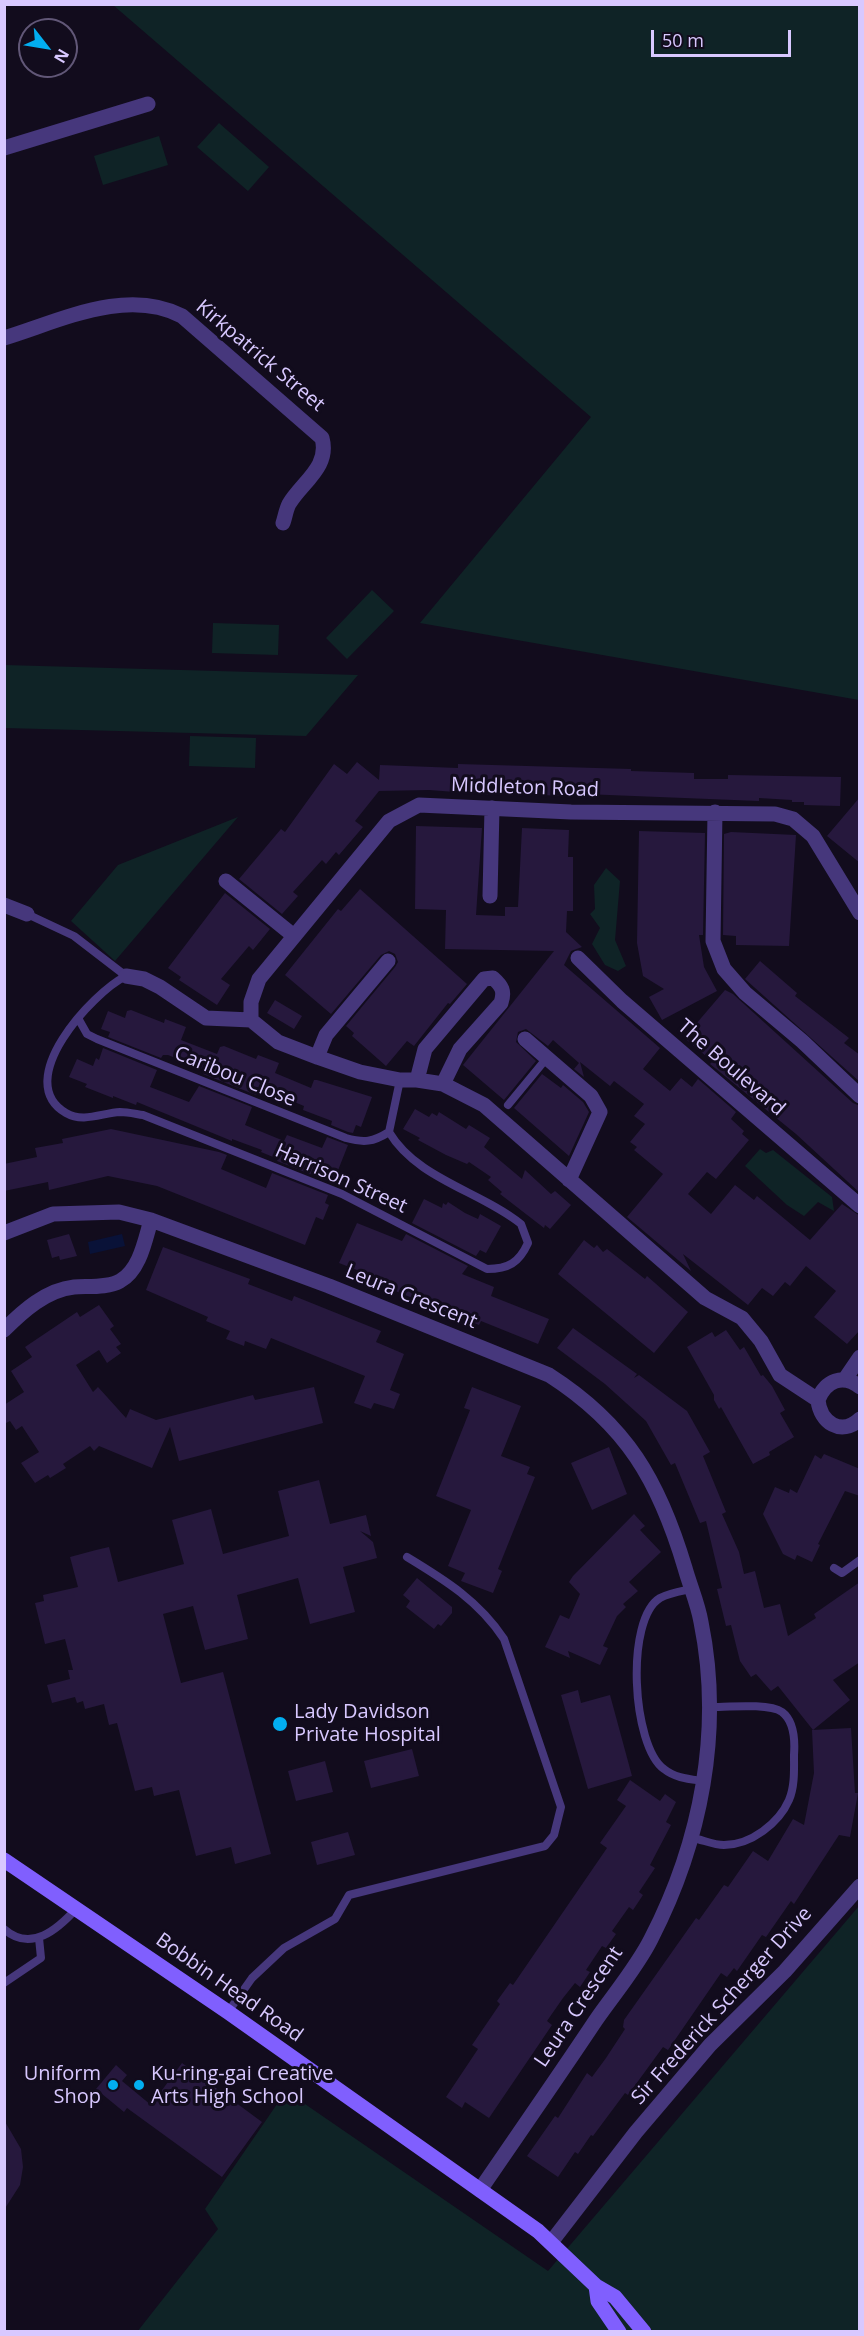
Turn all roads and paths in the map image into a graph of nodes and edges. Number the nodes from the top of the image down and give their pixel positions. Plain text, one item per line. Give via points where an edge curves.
1 (148, 104) dead end
2 (4, 148) edge
3 (4, 338) edge
4 (283, 523) dead end
5 (492, 808) junction
6 (715, 812) junction
7 (226, 881) dead end
8 (490, 896) dead end
9 (4, 905) edge
10 (860, 913) edge
11 (27, 914) joint
12 (294, 936) junction
13 (578, 958) dead end
14 (388, 961) dead end
15 (126, 976) junction
16 (78, 1018) junction
17 (251, 1020) junction
18 (525, 1039) dead end
19 (317, 1057) junction
20 (546, 1059) junction
21 (400, 1080) junction
22 (417, 1080) junction
23 (444, 1084) junction
24 (860, 1096) edge
25 (508, 1105) dead end
26 (389, 1132) junction
27 (569, 1180) junction
28 (860, 1206) edge
29 (151, 1220) junction
30 (4, 1233) edge
31 (4, 1330) edge
32 (860, 1357) edge
33 (845, 1379) junction
34 (860, 1387) edge
35 (818, 1400) junction
36 (859, 1422) edge
37 (407, 1557) dead end
38 (860, 1560) edge
39 (834, 1568) dead end
40 (691, 1588) junction
41 (710, 1707) junction
42 (703, 1781) junction
43 (693, 1838) junction
44 (4, 1860) edge
45 (860, 1886) edge
46 (76, 1908) junction
47 (4, 1929) edge
48 (39, 1938) junction
49 (4, 1983) edge
50 (228, 2012) junction
51 (480, 2190) junction
52 (552, 2241) junction
53 (596, 2286) junction
54 (619, 2331) edge
55 (644, 2331) edge

1 - 2 street
3 - 4 street, Kirkpatrick Street via 127,303 158,307 182,316 322,438 323,457 288,506
5 - 6 street, Middleton Road
5 - 8 street
5 - 12 street, Middleton Road via 419,805 389,821
6 - 10 street, Middleton Road via 775,814 794,819 813,836
6 - 24 street via 713,941 724,969 745,993
7 - 12 street
9 - 11 street
11 - 15 lane via 74,936
12 - 17 street, Middleton Road via 259,979 251,1002
13 - 28 street, The Boulevard via 622,1001
14 - 19 street via 326,1035
15 - 16 lane, Harrison Street via 101,992
15 - 17 street via 160,987 206,1018
16 - 26 lane, Caribou Close via 87,1034 97,1039 346,1138 362,1143
16 - 26 lane, Harrison Street via 51,1059 47,1085 51,1099 66,1113 84,1118 122,1112 143,1115 342,1194 487,1269 514,1264 528,1244 521,1224 415,1162
17 - 19 street via 278,1042
18 - 20 street
19 - 21 street
20 - 25 lane
20 - 27 street via 591,1096 600,1112
21 - 22 street
21 - 26 lane
22 - 23 street
22 - 23 street via 425,1048 484,979 493,978 501,984 501,1003 460,1049
23 - 27 street via 484,1105
27 - 35 street via 705,1298 742,1317 780,1375
29 - 30 street, Leura Crescent via 100,1210 53,1214
29 - 31 street via 133,1268 120,1282 71,1287 45,1297 24,1310
29 - 40 street, Leura Crescent via 549,1376 582,1396 623,1436 652,1483 669,1518
32 - 33 street
33 - 34 street
33 - 35 street via 828,1384
35 - 36 street via 823,1418 830,1424 839,1427
37 - 50 lane via 469,1597 504,1639 561,1807 554,1835 545,1846 349,1895 335,1919 284,1948 252,1978
38 - 39 lane via 842,1573
40 - 41 street, Leura Crescent via 701,1621
40 - 42 lane via 659,1598 647,1615 636,1668 638,1700 648,1740 663,1769
41 - 42 street, Leura Crescent
41 - 43 lane via 774,1708 784,1713 795,1742 793,1781 789,1800 771,1825 751,1838 724,1845
42 - 43 street, Leura Crescent
43 - 51 street, Leura Crescent via 650,1941
44 - 46 main road, Bobbin Head Road
45 - 52 street, Sir Frederick Scherger Drive via 785,1971 710,2045 636,2132
46 - 48 lane via 57,1929
46 - 50 main road, Bobbin Head Road
47 - 48 lane via 24,1939
48 - 49 lane via 41,1958
50 - 51 main road, Bobbin Head Road
51 - 52 main road, Bobbin Head Road
52 - 53 main road, Bobbin Head Road
53 - 54 main road, Bobbin Head Road via 598,2301
53 - 55 main road, Bobbin Head Road via 615,2297

